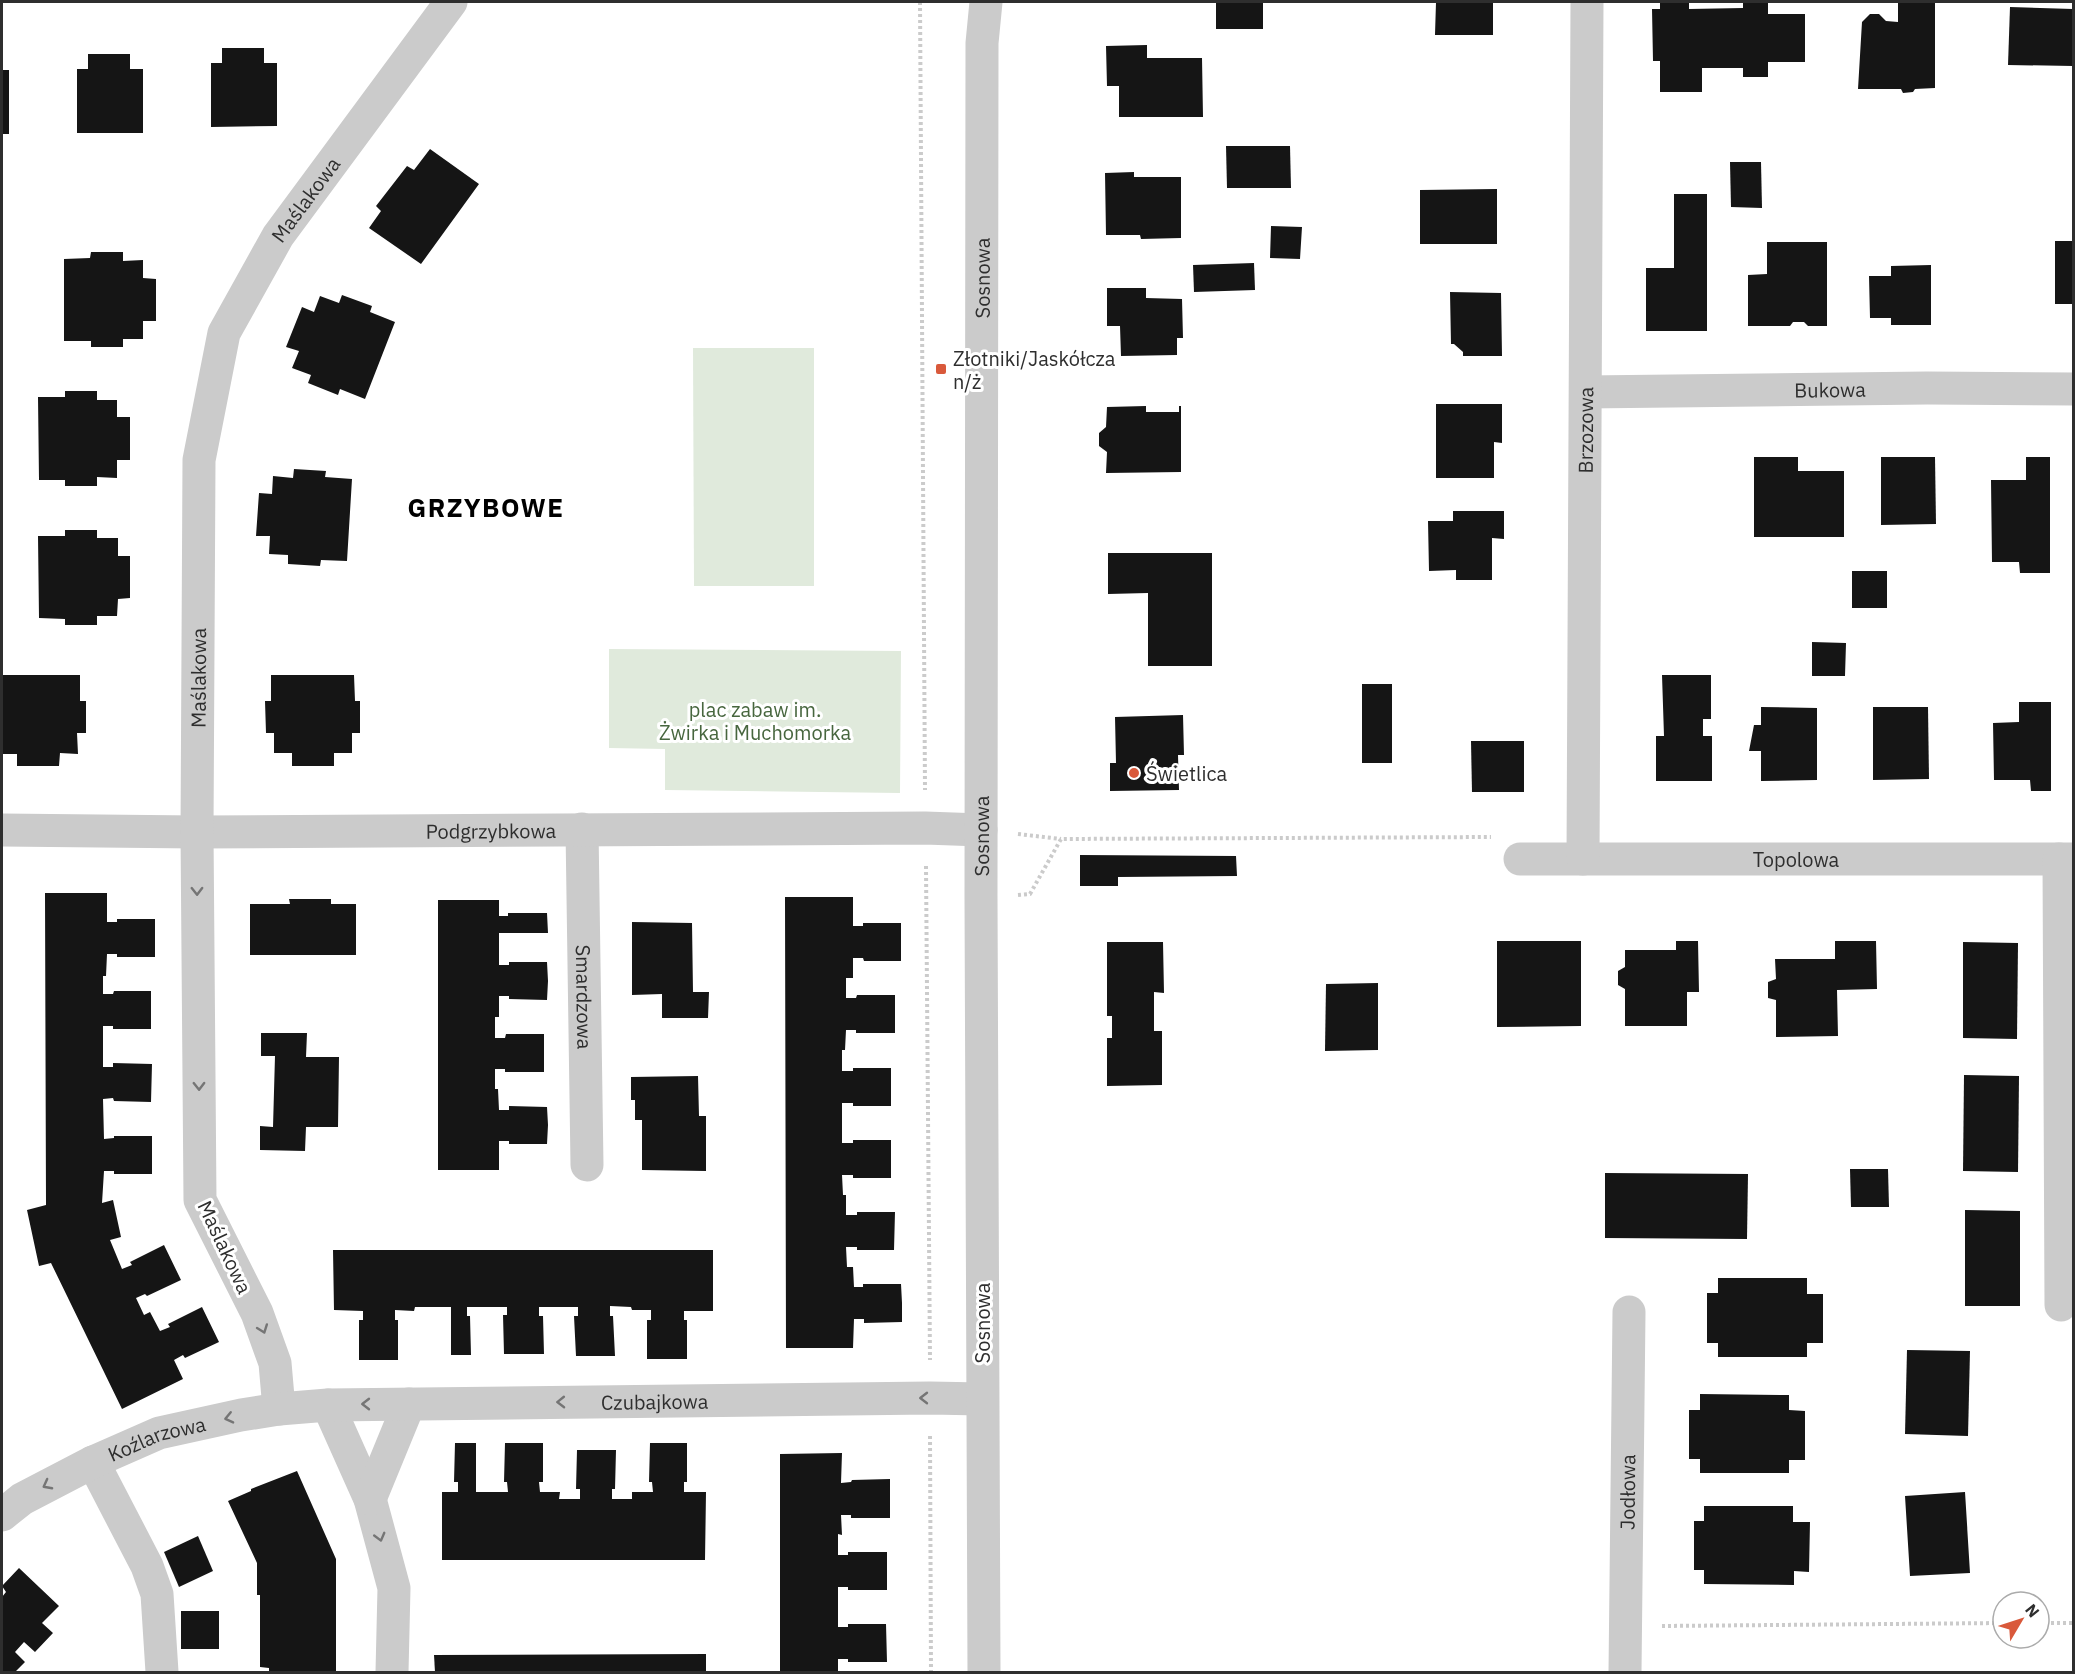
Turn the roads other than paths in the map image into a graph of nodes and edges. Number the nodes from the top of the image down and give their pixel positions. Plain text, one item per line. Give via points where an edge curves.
1 (451, 2) edge
2 (986, 2) edge
3 (1587, 2) edge
4 (2073, 389) edge
5 (1586, 392) junction
6 (582, 829) junction
7 (2, 830) edge
8 (981, 830) junction
9 (197, 832) junction
10 (1520, 859) dead end
11 (1583, 859) junction
12 (2066, 859) edge
13 (587, 1165) dead end
14 (2061, 1305) dead end
15 (1629, 1312) dead end
16 (982, 1399) junction
17 (409, 1404) junction
18 (328, 1405) junction
19 (279, 1409) junction
20 (93, 1462) junction
21 (370, 1499) junction
22 (2, 1515) edge
23 (162, 1672) edge
24 (392, 1672) edge
25 (984, 1672) edge
26 (1625, 1672) edge

1 - 9 street, Maślakowa via 278,236 224,333 199,460
2 - 8 street, Sosnowa via 982,67
3 - 5 street, Brzozowa
4 - 5 street, Bukowa
5 - 11 street, Brzozowa
6 - 8 street, Podgrzybkowa
6 - 9 street, Podgrzybkowa
6 - 13 street, Smardzowa
7 - 9 street, Podgrzybkowa
8 - 16 street, Sosnowa
9 -> 19 street, Maślakowa via 200,1200 256,1313 275,1363
10 - 11 street, Topolowa
11 - 12 street, Topolowa
12 - 14 street
15 - 26 street, Jodłowa
16 -> 17 street, Czubajkowa
16 - 25 street, Sosnowa
17 -> 18 street, Czubajkowa
17 - 21 street
18 - 19 street, Koźlarzowa
18 - 21 street
19 -> 20 street, Koźlarzowa via 159,1433
20 -> 22 street, Koźlarzowa via 22,1498
20 - 23 street via 147,1566 157,1594
21 -> 24 street via 393,1588

